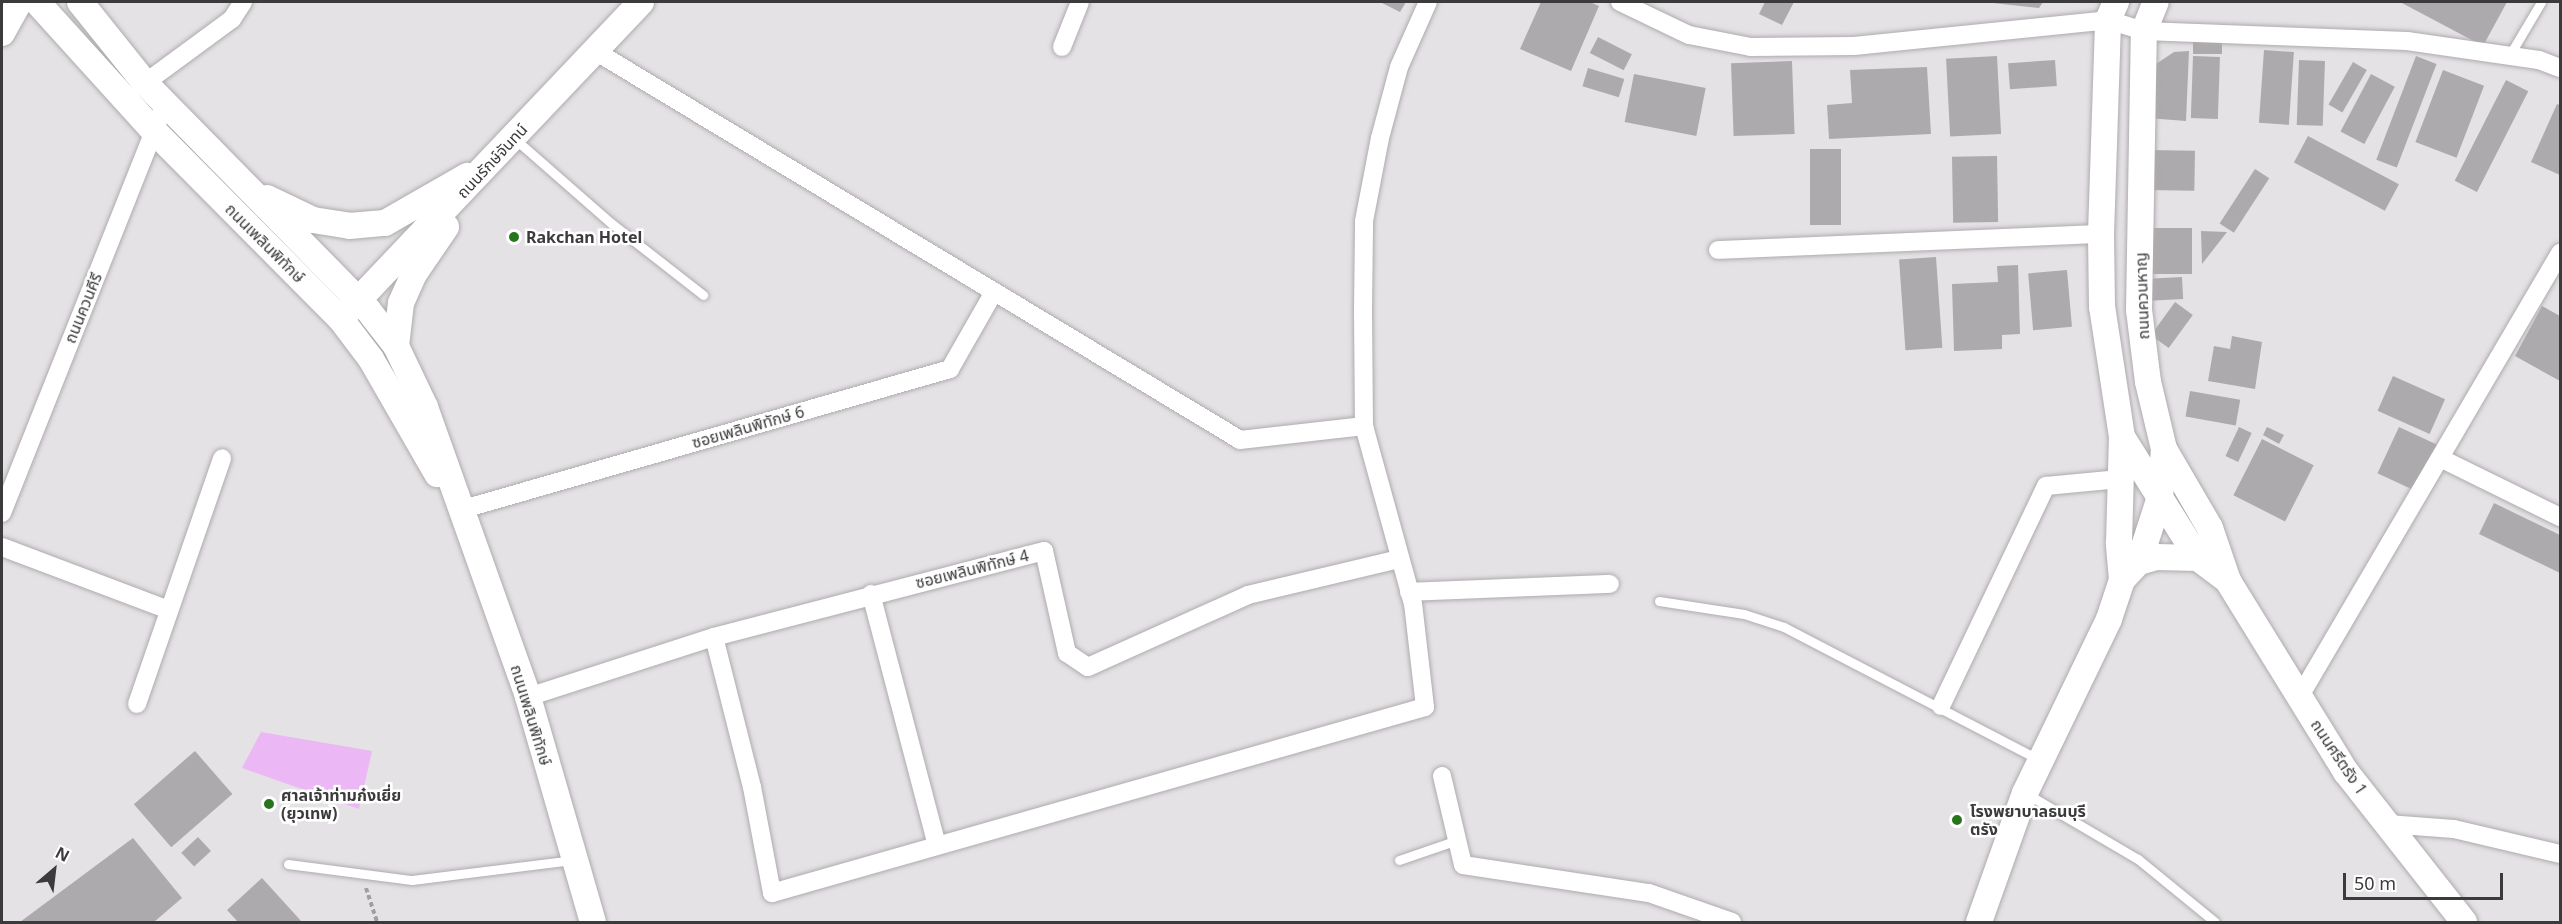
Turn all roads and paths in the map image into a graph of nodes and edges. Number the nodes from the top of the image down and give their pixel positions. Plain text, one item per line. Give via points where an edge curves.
1 (19, 2) edge
2 (37, 2) edge
3 (80, 2) edge
4 (243, 2) edge
5 (640, 2) edge
6 (1080, 2) edge
7 (1428, 2) edge
8 (1620, 2) edge
9 (2156, 2) edge
10 (2541, 2) edge
11 (2112, 11) edge
12 (2144, 31) junction
13 (2, 33) edge
14 (1062, 47) dead end
15 (595, 51) junction
16 (2509, 56) junction
17 (2560, 68) edge
18 (145, 83) junction
19 (165, 103) junction
20 (154, 131) junction
21 (514, 137) junction
22 (490, 162) junction
23 (250, 190) junction
24 (2101, 234) junction
25 (1718, 250) dead end
26 (2560, 253) edge
27 (994, 292) junction
28 (703, 295) dead end
29 (359, 301) junction
30 (340, 318) junction
31 (396, 346) junction
32 (1364, 426) junction
33 (2122, 437) junction
34 (2164, 448) junction
35 (222, 458) dead end
36 (2440, 458) junction
37 (2120, 479) junction
38 (2160, 497) junction
39 (460, 510) junction
40 (2, 513) edge
41 (2560, 517) edge
42 (2, 547) edge
43 (2198, 558) junction
44 (1399, 559) junction
45 (2131, 571) junction
46 (2228, 581) junction
47 (1610, 584) dead end
48 (1409, 592) junction
49 (871, 594) junction
50 (1659, 601) dead end
51 (169, 610) junction
52 (714, 638) junction
53 (2300, 696) junction
54 (528, 698) junction
55 (137, 704) dead end
56 (1941, 706) junction
57 (2040, 760) junction
58 (1442, 776) dead end
59 (2025, 793) junction
60 (2387, 824) junction
61 (1457, 840) junction
62 (938, 846) junction
63 (2560, 854) edge
64 (573, 860) junction
65 (1399, 860) dead end
66 (288, 864) dead end
67 (361, 873) junction
68 (2455, 918) edge
69 (377, 922) edge
70 (593, 922) edge
71 (1732, 922) edge
72 (1979, 922) edge
73 (2215, 922) edge

1 - 13 main road
2 - 20 main road, ถนนเพลินพิทักษ์
3 - 18 main road, ถนนเพลินพิทักษ์
4 - 18 street via 232,19
5 - 15 main road, ถนนรักษ์จันทน์
6 - 14 street
7 - 32 street via 1399,67 1364,221
8 - 11 street via 1689,35 1751,47 1854,46
9 - 12 main road, ถนนควนหาญ
10 - 16 lane
11 - 12 street
11 - 24 main road, ถนนควนหาญ
12 - 16 street via 2407,41
12 - 34 main road, ถนนควนหาญ via 2139,310 2148,382
15 - 21 main road, ถนนรักษ์จันทน์
15 - 27 street
16 - 17 street
18 - 19 main road, ถนนเพลินพิทักษ์
19 - 20 street, ถนนควนคีรี
19 - 23 main road, ถนนเพลินพิทักษ์
20 - 30 main road, ถนนเพลินพิทักษ์
20 - 40 street, ถนนควนคีรี
21 - 22 main road, ถนนรักษ์จันทน์
21 - 28 lane via 611,223
22 - 23 main road via 385,223 349,226 313,220
22 - 29 main road, ถนนรักษ์จันทน์
22 - 31 main road via 414,274 401,303
23 - 29 main road, ถนนเพลินพิทักษ์
24 - 25 street
24 - 33 main road, ถนนควนหาญ via 2102,307
26 - 36 street
27 - 32 street via 1240,440
27 - 39 street, ซอยเพลินพิทักษ์ 6 via 950,369
29 - 30 main road, ถนนรักษ์จันทน์
29 - 31 main road, ถนนเพลินพิทักษ์
30 - 39 main road, ถนนเพลินพิทักษ์ via 370,359
31 - 39 main road, ถนนเพลินพิทักษ์ via 425,407
32 - 44 street
33 - 37 main road, ถนนควนหาญ
33 - 38 main road, ถนนศรีตรัง 1
34 - 38 main road, ถนนควนหาญ
34 - 46 main road, ถนนศรีตรัง 1 via 2210,528
35 - 51 street
36 - 41 street
36 - 53 street
37 - 45 main road, ถนนควนหาญ
37 - 56 street via 2046,486
38 - 43 main road, ถนนศรีตรัง 1
38 - 45 main road, ถนนควนหาญ
39 - 54 main road, ถนนเพลินพิทักษ์
42 - 51 street
43 - 45 main road via 2156,556
43 - 46 main road, ถนนศรีตรัง 1
44 - 48 street
44 - 49 street, ซอยเพลินพิทักษ์ 4 via 1248,595 1088,667 1067,653 1044,550
45 - 57 main road, ถนนควนหาญ
46 - 53 main road, ถนนศรีตรัง 1
47 - 48 street
48 - 62 street via 1425,707
49 - 52 street, ซอยเพลินพิทักษ์ 4
49 - 62 street
50 - 56 lane via 1744,614 1784,627
51 - 55 street
52 - 54 street, ซอยเพลินพิทักษ์ 4
52 - 62 street via 752,787 772,893
53 - 60 main road, ถนนศรีตรัง 1 via 2346,772
54 - 64 main road, ถนนเพลินพิทักษ์
56 - 57 lane
57 - 59 main road, ถนนควนหาญ
58 - 61 street
59 - 72 main road, ถนนควนหาญ
59 - 73 lane via 2138,859
60 - 63 street via 2454,829
60 - 68 main road, ถนนศรีตรัง 1
61 - 65 lane
61 - 71 street via 1463,865 1649,892
64 - 67 lane via 412,880
64 - 70 main road, ถนนเพลินพิทักษ์
66 - 67 lane
67 - 69 path

